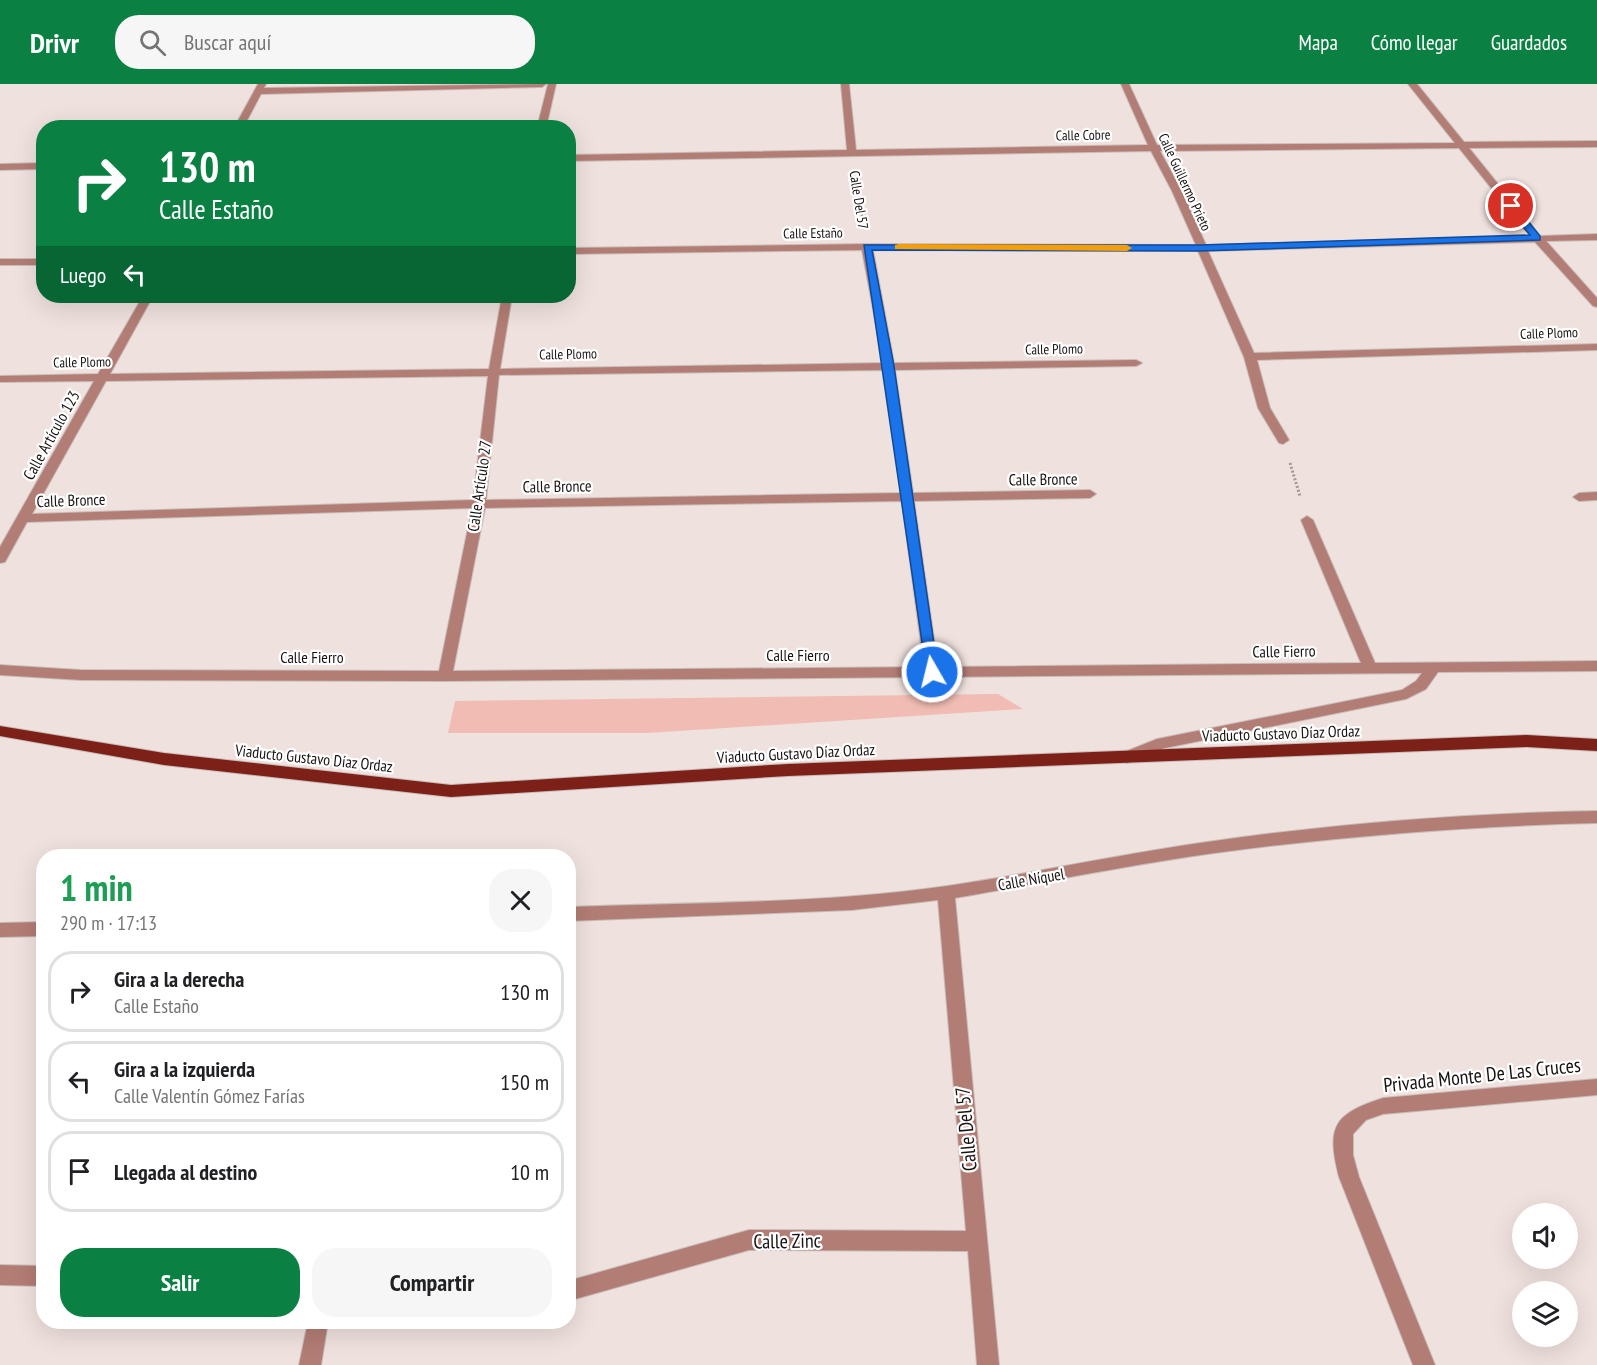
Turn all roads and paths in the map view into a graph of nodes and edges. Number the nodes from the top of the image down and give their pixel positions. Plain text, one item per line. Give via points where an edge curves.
1 (542, 84) edge
2 (552, 84) edge
3 (845, 84) edge
4 (1125, 84) edge
5 (1412, 84) edge
6 (260, 87) edge
7 (242, 120) edge
8 (543, 120) edge
9 (1597, 144) edge
10 (1463, 146) junction
11 (1154, 148) junction
12 (852, 152) junction
13 (576, 158) edge
14 (36, 166) edge
15 (0, 167) edge
16 (1597, 237) edge
17 (1537, 238) junction
18 (867, 247) junction
19 (1200, 248) junction
20 (576, 251) edge
21 (0, 262) edge
22 (36, 262) edge
23 (144, 303) edge
24 (506, 303) edge
25 (1597, 304) edge
26 (1597, 347) edge
27 (1250, 357) junction
28 (1136, 363) dead end
29 (889, 366) junction
30 (494, 370) junction
31 (102, 376) junction
32 (0, 379) edge
33 (1283, 440) joint
34 (1090, 494) dead end
35 (1597, 496) edge
36 (907, 497) junction
37 (1579, 497) dead end
38 (478, 504) junction
39 (24, 518) junction
40 (1307, 520) joint
41 (0, 559) edge
42 (1597, 666) edge
43 (1370, 668) junction
44 (1432, 668) junction
45 (0, 670) edge
46 (932, 672) junction
47 (445, 676) junction
48 (0, 731) edge
49 (1597, 745) edge
50 (1127, 757) junction
51 (1597, 817) edge
52 (946, 893) junction
53 (576, 914) edge
54 (36, 929) edge
55 (0, 930) edge
56 (1597, 1087) edge
57 (976, 1241) junction
58 (0, 1275) edge
59 (36, 1276) edge
60 (576, 1289) edge
61 (317, 1329) edge
62 (310, 1365) edge
63 (988, 1365) edge
64 (1424, 1365) edge

1 - 6 street
2 - 8 street
3 - 12 street, Calle Del 57
4 - 11 street, Calle Guillermo Prieto
5 - 10 street
6 - 7 street
9 - 10 street, Calle Cobre
10 - 11 street, Calle Cobre
10 - 17 street
11 - 12 street, Calle Cobre
11 - 19 street, Calle Guillermo Prieto
12 - 13 street, Calle Cobre
12 - 18 path, Calle Del 57
14 - 15 street
16 - 17 street, Calle Estaño
17 - 19 street, Calle Estaño
17 - 25 street
18 - 19 street, Calle Estaño
18 - 20 street, Calle Estaño
18 - 29 street, Calle Del 57
19 - 27 street, Calle Guillermo Prieto
21 - 22 street
23 - 31 street, Calle Artículo 123
24 - 30 street, Calle Artículo 27
26 - 27 street, Calle Plomo
27 - 33 street, Calle Guillermo Prieto via 1264,408
28 - 29 street, Calle Plomo
29 - 30 street, Calle Plomo
29 - 36 street, Calle Del 57
30 - 31 street, Calle Plomo
30 - 38 street, Calle Artículo 27
31 - 32 street, Calle Plomo
31 - 39 street, Calle Artículo 123
33 - 40 path
34 - 36 street, Calle Bronce
35 - 37 street
36 - 38 street, Calle Bronce
36 - 46 street, Calle Del 57
38 - 39 street, Calle Bronce
38 - 47 street, Calle Artículo 27
39 - 41 street, Calle Artículo 123
40 - 43 street
42 - 44 street, Calle Fierro
43 - 44 street, Calle Fierro
43 - 46 street, Calle Fierro
44 - 50 street via 1420,685 1406,694 1162,742
45 - 47 street, Calle Fierro via 81,675
46 - 47 street, Calle Fierro
48 - 50 main road, Viaducto Gustavo Díaz Ordaz via 164,759 451,791 788,770
49 - 50 main road, Viaducto Gustavo Díaz Ordaz via 1527,741
51 - 52 street, Calle Níquel via 1491,819 1365,829 1213,847
52 - 53 street, Calle Níquel via 852,903
52 - 57 street, Calle Del 57
54 - 55 street
56 - 64 street, Privada Monte De Las Cruces via 1383,1106 1360,1114 1343,1131 1343,1155 1349,1177
57 - 60 street, Calle Zinc via 749,1240
57 - 63 street, Calle Del 57
58 - 59 street
61 - 62 street

